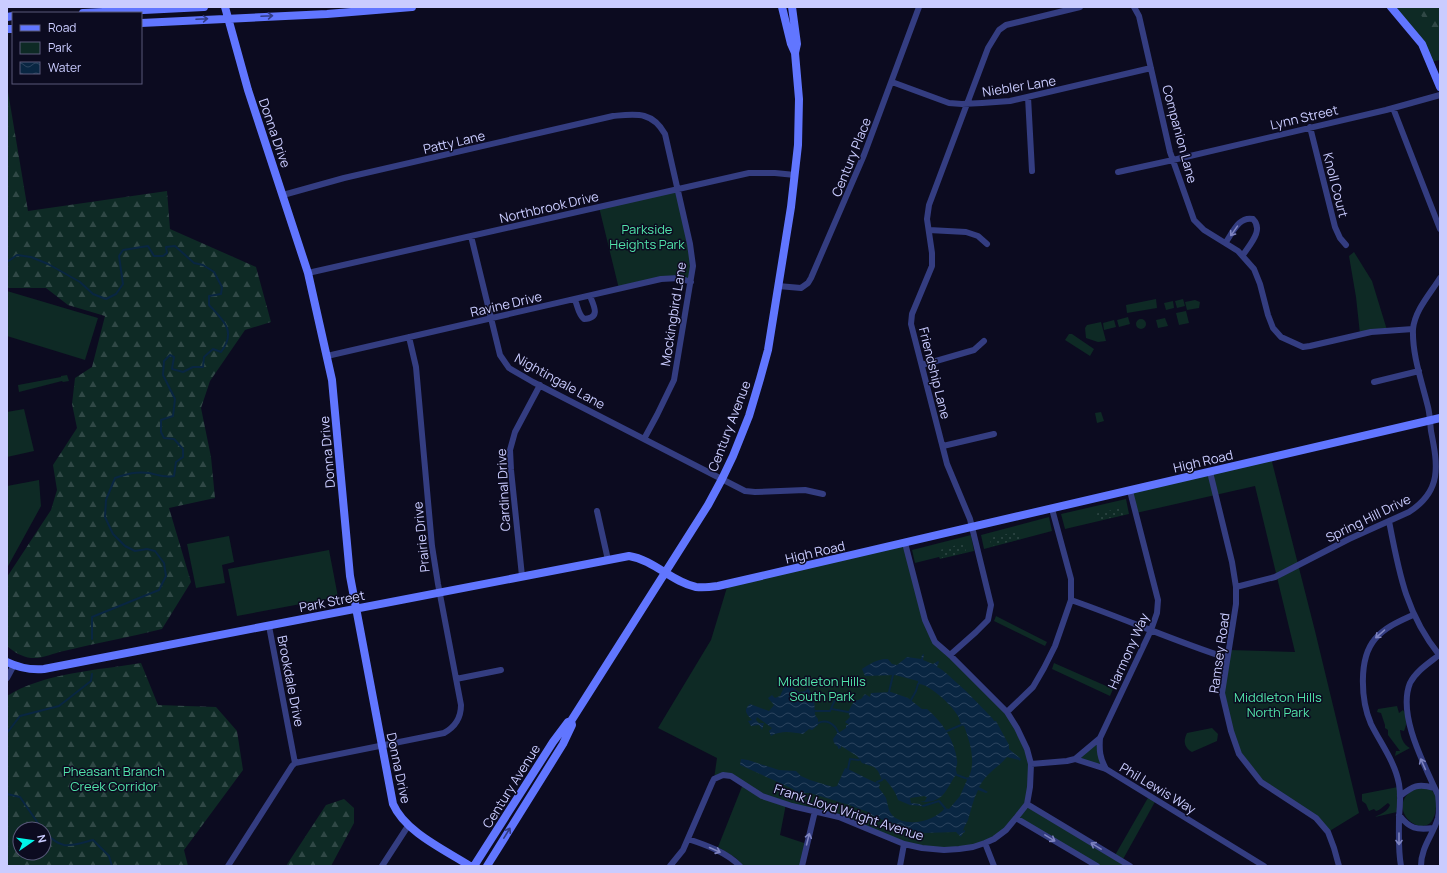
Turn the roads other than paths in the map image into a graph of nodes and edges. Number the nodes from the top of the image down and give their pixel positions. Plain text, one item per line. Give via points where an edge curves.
1 (204, 7) edge
2 (225, 7) edge
3 (412, 7) edge
4 (782, 7) edge
5 (792, 7) edge
6 (919, 7) edge
7 (1080, 7) edge
8 (1392, 7) edge
9 (1136, 8) edge
10 (102, 12) edge
11 (228, 18) junction
12 (142, 22) edge
13 (795, 52) junction
14 (1152, 68) junction
15 (892, 82) junction
16 (1440, 87) edge
17 (1440, 95) edge
18 (1028, 97) junction
19 (968, 104) junction
20 (1393, 108) junction
21 (632, 114) joint
22 (1310, 127) junction
23 (1173, 160) junction
24 (1032, 171) dead end
25 (1118, 172) dead end
26 (795, 175) junction
27 (676, 189) junction
28 (283, 195) junction
29 (1440, 229) edge
30 (929, 230) junction
31 (471, 236) junction
32 (1226, 242) junction
33 (987, 244) dead end
34 (1346, 245) dead end
35 (1243, 255) junction
36 (308, 273) junction
37 (1440, 278) edge
38 (691, 282) junction
39 (778, 286) junction
40 (590, 296) junction
41 (575, 300) junction
42 (491, 319) junction
43 (1413, 329) junction
44 (409, 337) junction
45 (984, 341) dead end
46 (326, 356) junction
47 (922, 365) junction
48 (1419, 371) junction
49 (1374, 382) dead end
50 (540, 385) junction
51 (1440, 418) edge
52 (1430, 420) junction
53 (994, 434) dead end
54 (644, 439) junction
55 (942, 446) junction
56 (1210, 472) junction
57 (722, 479) junction
58 (1130, 491) junction
59 (823, 494) dead end
60 (1052, 509) junction
61 (598, 511) dead end
62 (1389, 521) junction
63 (972, 528) junction
64 (905, 543) junction
65 (608, 560) junction
66 (665, 572) junction
67 (522, 576) junction
68 (1236, 587) junction
69 (439, 593) junction
70 (1071, 600) junction
71 (355, 609) junction
72 (1413, 615) junction
73 (269, 626) junction
74 (1150, 630) junction
75 (950, 655) junction
76 (1439, 656) edge
77 (1227, 658) junction
78 (11, 663) edge
79 (501, 670) dead end
80 (7, 678) edge
81 (456, 679) junction
82 (1007, 712) junction
83 (571, 721) junction
84 (1100, 738) junction
85 (382, 745) junction
86 (1075, 759) junction
87 (295, 763) junction
88 (1031, 764) junction
89 (1106, 769) junction
90 (1434, 788) junction
91 (1400, 796) junction
92 (1027, 804) junction
93 (815, 811) junction
94 (1399, 815) junction
95 (1016, 818) junction
96 (408, 826) junction
97 (1434, 828) junction
98 (688, 839) junction
99 (985, 843) junction
100 (904, 844) junction
101 (1255, 859) junction
102 (228, 866) edge
103 (382, 866) edge
104 (470, 866) edge
105 (474, 866) edge
106 (487, 866) edge
107 (670, 866) edge
108 (740, 866) edge
109 (802, 866) edge
110 (900, 866) edge
111 (994, 866) edge
112 (1097, 866) edge
113 (1130, 866) edge
114 (1251, 866) edge
115 (1264, 866) edge
116 (1339, 866) edge
117 (1401, 866) edge
118 (1421, 866) edge

1 - 10 street
2 - 11 street, Donna Drive
11 -> 3 street
4 - 13 street, Century Avenue
5 - 13 street, Century Avenue via 797,44
6 - 15 street, Century Place
7 - 19 street, Friendship Lane via 1006,25 999,30 987,51
8 - 16 street via 1422,44
9 - 14 street, Companion Lane
12 -> 11 street
11 - 28 street, Donna Drive via 248,90
13 - 26 street, Century Avenue via 799,120
14 - 18 street, Niebler Lane
14 - 23 street, Companion Lane
15 - 19 street, Niebler Lane via 944,101
15 - 39 street, Century Place via 864,155 811,278 801,288
17 - 20 street, Lynn Street
18 - 19 street, Niebler Lane
18 - 24 street
19 - 30 street, Friendship Lane via 929,206
20 - 22 street, Lynn Street
20 - 29 street
21 - 27 street, Mockingbird Lane via 647,116 665,134
21 - 28 street, Patty Lane via 613,116 344,178
22 - 23 street, Lynn Street
22 - 34 street, Knoll Court via 1335,227
23 - 25 street, Lynn Street
23 - 32 street, Companion Lane via 1194,220 1204,230
26 - 27 street, Northbrook Drive via 749,173
26 - 39 street, Century Avenue
27 - 31 street, Northbrook Drive
27 - 38 street, Mockingbird Lane via 693,263
28 - 36 street, Donna Drive
30 - 33 street via 966,232 978,236
30 - 47 street, Friendship Lane via 932,266 911,320
31 - 36 street, Northbrook Drive
31 - 42 street, Nightingale Lane
32 - 35 street, Companion Lane
35 -> 32 street via 1258,229 1253,218 1240,221
35 - 43 street, Companion Lane via 1254,269 1274,328 1281,337 1303,347 1371,332
36 - 46 street, Donna Drive
37 - 43 street, Spring Hill Drive via 1420,308
38 - 40 street, Ravine Drive via 679,278 661,279
38 - 54 street, Mockingbird Lane via 674,380
39 - 57 street, Century Avenue via 768,350 759,386 742,435
40 - 41 street, Ravine Drive
40 - 41 street via 595,313 588,319 584,319 578,313
41 - 42 street, Ravine Drive
42 - 44 street, Ravine Drive
42 - 50 street, Nightingale Lane via 500,355 505,363 509,368
43 - 48 street, Spring Hill Drive
44 - 46 street, Ravine Drive
44 - 69 street, Prairie Drive via 416,367 432,546
45 - 47 street via 974,350
46 - 71 street, Donna Drive via 332,380
47 - 55 street, Friendship Lane
48 - 49 street
48 - 52 street, Spring Hill Drive
50 - 54 street, Nightingale Lane
50 - 67 street, Cardinal Drive via 515,432 510,450
51 - 52 street, High Road
52 - 56 street, High Road
52 - 62 street, Spring Hill Drive via 1436,460 1436,474 1432,486 1427,498 1418,506
53 - 55 street
54 - 57 street, Nightingale Lane
55 - 63 street, Friendship Lane
56 - 58 street, High Road
56 - 68 street, Ramsey Road
57 - 59 street, Nightingale Lane via 755,492 805,490
57 - 66 street, Century Avenue
58 - 60 street, High Road
58 - 74 street, Harmony Way via 1158,600 1157,613
60 - 63 street, High Road
60 - 70 street via 1070,579
61 - 65 street
62 - 68 street, Spring Hill Drive via 1275,577
62 - 72 street via 1402,583
63 - 64 street, High Road
63 - 75 street via 991,606 990,614 988,620
64 - 66 street, High Road via 718,586 697,587
64 - 75 street, Frank Lloyd Wright Avenue via 925,620 935,642
65 - 66 street, Park Street via 629,556
65 - 67 street, Park Street
66 - 83 street, Century Avenue
67 - 69 street, Park Street
68 - 77 street, Ramsey Road via 1236,604
69 - 71 street, Park Street
69 - 81 street, Prairie Drive
70 - 74 street
70 - 82 street via 1055,646 1044,668 1032,687
71 - 73 street, Park Street
71 - 85 street, Donna Drive
72 - 76 street
72 -> 91 street via 1374,639 1366,656 1363,672 1364,702 1370,722 1396,772
73 - 78 street, Park Street via 44,668 30,669
73 - 87 street, Brookdale Drive
74 - 77 street
74 - 84 street, Harmony Way
75 - 82 street, Frank Lloyd Wright Avenue
90 -> 76 street via 1416,747 1409,720 1407,696 1413,678
77 - 116 street, Ramsey Road via 1222,693 1239,754 1261,782 1316,818 1328,832
78 - 80 street, Park Street
79 - 81 street
81 - 85 street, Prairie Drive via 461,709 453,727 439,734
82 - 88 street, Frank Lloyd Wright Avenue via 1027,749
83 - 105 street, Century Avenue via 553,742
106 -> 83 street, Century Avenue via 563,744 572,725
84 - 86 street, Harmony Way
84 - 89 street via 1099,750
85 - 87 street
85 - 96 street, Donna Drive via 393,804
86 - 88 street, Phil Lewis Way
86 - 89 street, Phil Lewis Way
87 - 102 street
88 - 92 street, Frank Lloyd Wright Avenue
89 - 101 street, Phil Lewis Way
90 - 91 street via 1416,785
90 - 97 street via 1438,795 1440,811
91 - 94 street
92 - 95 street, Frank Lloyd Wright Avenue
113 -> 92 street
93 - 98 street, Frank Lloyd Wright Avenue via 762,796 731,776 723,775 714,779
93 - 100 street, Frank Lloyd Wright Avenue
109 -> 93 street
94 - 97 street via 1404,822 1416,829
94 -> 117 street
95 - 99 street, Frank Lloyd Wright Avenue via 1006,830
95 -> 112 street
96 - 103 street
96 - 104 street, Donna Drive
97 - 118 street via 1424,848
98 - 107 street, Frank Lloyd Wright Avenue
98 -> 108 street via 722,853
99 - 100 street, Frank Lloyd Wright Avenue via 944,850
99 - 111 street
100 - 110 street
101 - 114 street
101 - 115 street, Phil Lewis Way

